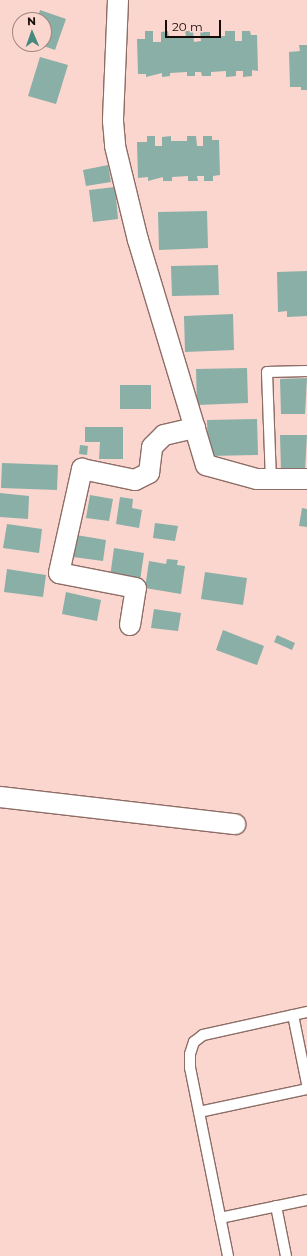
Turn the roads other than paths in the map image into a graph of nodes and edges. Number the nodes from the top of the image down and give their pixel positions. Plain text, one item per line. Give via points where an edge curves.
1 (118, 0) edge
2 (307, 371) edge
3 (195, 428) junction
4 (307, 480) edge
5 (271, 481) junction
6 (130, 624) dead end
7 (0, 797) edge
8 (234, 824) dead end
9 (307, 1012) edge
10 (293, 1015) junction
11 (307, 1084) edge
12 (307, 1089) edge
13 (199, 1112) junction
14 (307, 1200) edge
15 (276, 1206) junction
16 (220, 1218) junction
17 (228, 1256) edge
18 (286, 1256) edge

1 - 3 street via 112,121 115,146 138,240
2 - 5 lane via 267,372
3 - 5 street via 206,465
3 - 6 street via 164,435 152,447 149,473 135,480 82,469 59,573 136,588
4 - 5 street
7 - 8 street
9 - 10 lane
10 - 11 lane
10 - 13 lane via 203,1035 194,1042 190,1054 190,1068
12 - 13 lane
13 - 16 lane
14 - 15 lane
15 - 16 lane
15 - 18 lane
16 - 17 lane

